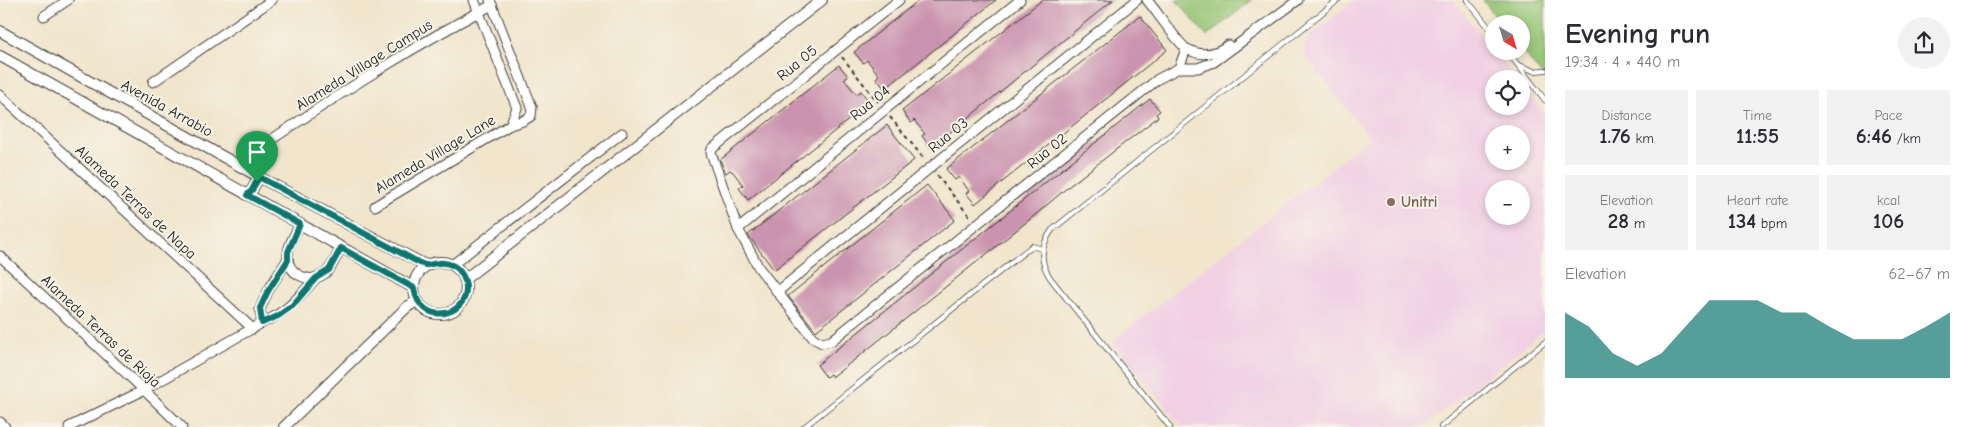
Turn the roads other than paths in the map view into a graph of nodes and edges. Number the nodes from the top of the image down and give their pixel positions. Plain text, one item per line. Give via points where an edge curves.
1 (68, 0) edge
2 (272, 0) edge
3 (474, 0) edge
4 (822, 0) edge
5 (899, 0) edge
6 (1020, 0) edge
7 (1137, 0) edge
8 (1147, 0) edge
9 (1288, 0) edge
10 (1298, 0) edge
11 (1338, 0) edge
12 (1467, 0) edge
13 (491, 3) edge
14 (479, 12) junction
15 (44, 16) dead end
16 (1485, 23) edge
17 (0, 31) edge
18 (1186, 49) junction
19 (1198, 54) junction
20 (0, 56) edge
21 (1513, 60) edge
22 (1517, 65) junction
23 (1179, 68) junction
24 (1198, 68) junction
25 (1545, 70) edge
26 (153, 82) dead end
27 (0, 95) edge
28 (1545, 100) edge
29 (510, 125) junction
30 (622, 133) dead end
31 (265, 144) dead end
32 (259, 177) junction
33 (247, 195) junction
34 (375, 206) dead end
35 (300, 224) junction
36 (738, 229) junction
37 (341, 248) junction
38 (1042, 249) junction
39 (0, 256) edge
40 (288, 260) junction
41 (452, 265) junction
42 (427, 266) junction
43 (316, 278) junction
44 (465, 279) junction
45 (414, 288) junction
46 (777, 292) junction
47 (418, 301) junction
48 (262, 323) junction
49 (253, 329) junction
50 (1545, 342) edge
51 (144, 390) junction
52 (0, 422) edge
53 (806, 426) edge
54 (5, 427) edge
55 (69, 427) edge
56 (182, 427) edge
57 (284, 427) edge
58 (1170, 427) edge
59 (1441, 427) edge

1 - 15 street
2 - 26 street
3 - 14 street
4 - 44 street
5 - 36 street, Rua 05 via 712,149 712,158
6 - 36 street, Rua 04
7 - 46 street, Rua 03
8 - 18 street
9 - 19 street via 1221,50
10 - 24 street, Rua 02 via 1214,62
11 - 38 lane via 1052,230
12 - 16 lane
13 - 14 street, Alameda Village Campus
13 - 29 street, Alameda Village Lane via 532,108 531,116
14 - 29 street via 517,108
14 - 31 street, Alameda Village Campus via 366,76
17 - 32 street, Avenida Arrabio
18 - 19 street
18 - 23 street
19 - 24 street
20 - 33 street
21 - 22 lane
22 - 25 lane via 1534,71
22 - 28 lane
23 - 24 street, Rua 02
23 - 46 street, Rua 02 via 1158,79 831,340 822,342 813,338
27 - 49 street, Alameda Terras de Napa
29 - 34 street, Alameda Village Lane
30 - 41 street
32 - 33 street
32 - 42 street, Avenida Arrabio
33 - 35 street
35 - 37 street
35 - 40 street via 288,252
36 - 46 street via 759,268
37 - 43 street via 329,270
37 - 45 street
38 - 53 lane via 1032,246
38 - 58 lane via 1042,260 1051,279
39 - 51 street, Alameda Terras de Rioja
40 - 43 street via 295,272
40 - 48 street via 260,308
41 - 42 street via 439,262
41 - 44 street
42 - 45 street via 418,275
43 - 48 street via 292,306
44 - 47 street via 464,300 448,313 434,314
45 - 47 street
47 - 57 street via 407,306
48 - 49 street
49 - 51 street
50 - 59 lane
51 - 55 street
51 - 56 street, Alameda Terras de Rioja
52 - 54 street

